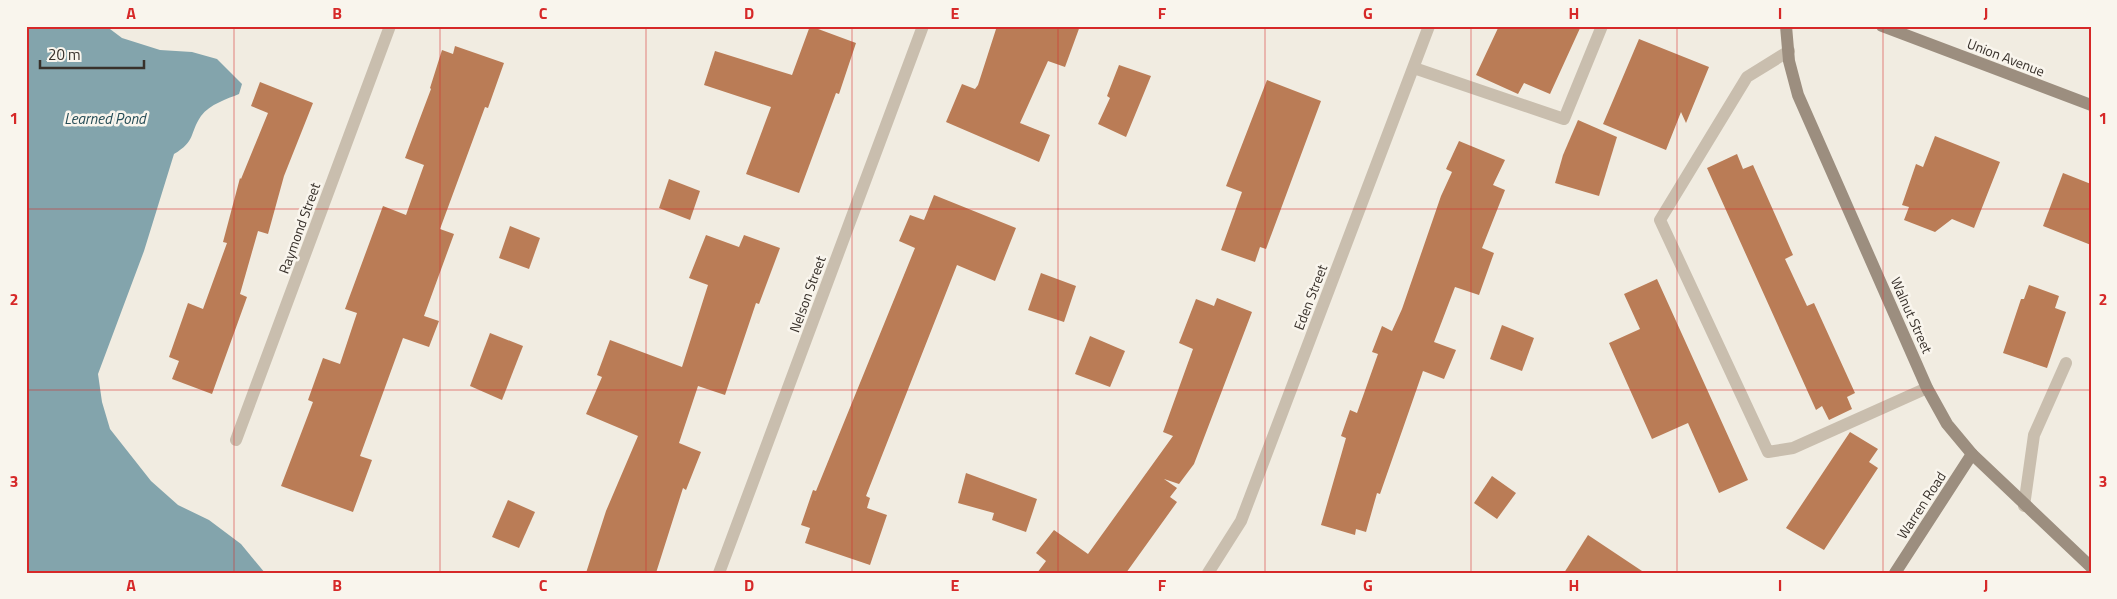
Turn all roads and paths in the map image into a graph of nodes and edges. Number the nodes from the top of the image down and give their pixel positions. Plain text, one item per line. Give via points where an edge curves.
1 (390, 26) edge
2 (923, 26) edge
3 (1429, 26) edge
4 (1602, 26) edge
5 (1786, 26) edge
6 (1882, 26) edge
7 (1788, 51) junction
8 (1414, 68) junction
9 (2091, 105) edge
10 (2066, 363) dead end
11 (1927, 388) junction
12 (236, 440) dead end
13 (1972, 454) junction
14 (2024, 506) junction
15 (2091, 567) edge
16 (719, 573) edge
17 (1208, 573) edge
18 (1895, 573) edge

1 - 12 street, Raymond Street
2 - 16 street, Nelson Street
3 - 8 street, Eden Street
4 - 8 street via 1564,119
5 - 7 street, Walnut Street
6 - 9 street, Union Avenue
7 - 11 street, Walnut Street via 1798,95
7 - 11 street via 1747,77 1660,220 1768,452 1793,448
8 - 17 street, Eden Street via 1241,521
10 - 14 street via 2034,435
11 - 13 street, Walnut Street via 1947,424
13 - 14 street, Walnut Street
13 - 18 street, Warren Road
14 - 15 street, Walnut Street

